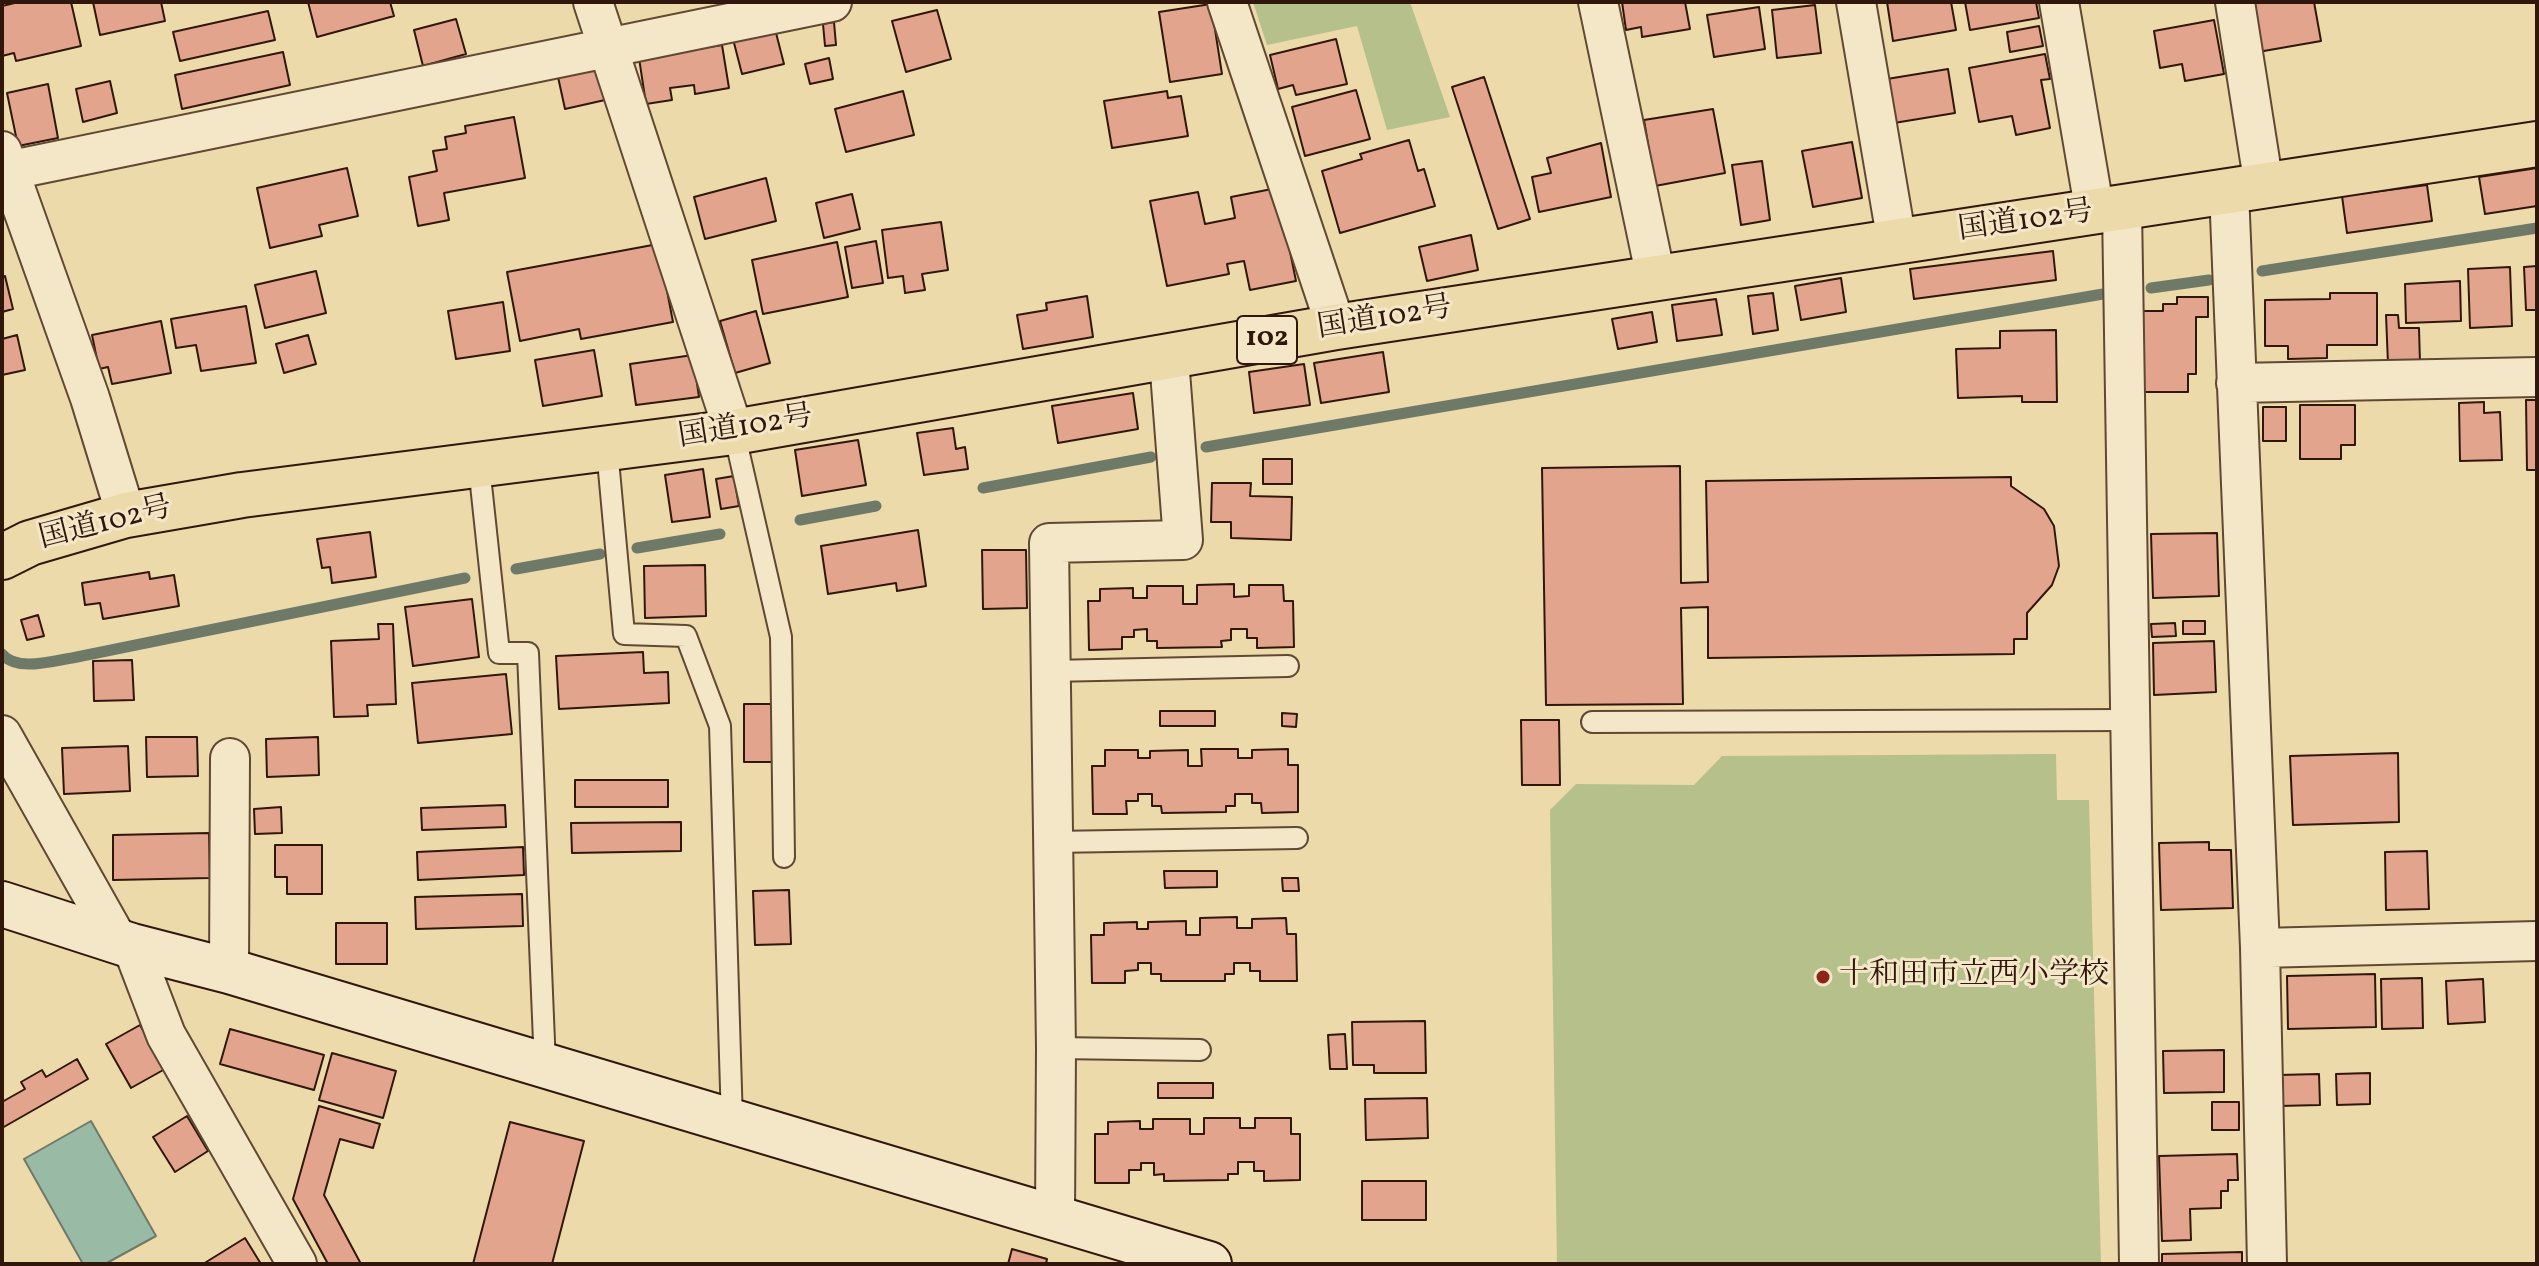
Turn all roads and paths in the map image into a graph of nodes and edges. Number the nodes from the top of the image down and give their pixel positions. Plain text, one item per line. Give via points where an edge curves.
1 (593, 2) edge
2 (832, 2) edge
3 (1227, 2) edge
4 (1598, 2) edge
5 (1856, 2) edge
6 (2059, 2) edge
7 (2235, 2) edge
8 (609, 49) junction
9 (2537, 144) edge
10 (4, 165) edge
11 (2246, 188) junction
12 (2108, 211) junction
13 (1897, 242) junction
14 (1656, 278) junction
15 (1336, 327) junction
16 (1169, 359) junction
17 (2537, 377) edge
18 (2236, 383) junction
19 (734, 432) junction
20 (607, 449) junction
21 (479, 466) junction
22 (126, 515) junction
23 (2, 557) edge
24 (1288, 666) dead end
25 (1050, 671) junction
26 (2130, 720) junction
27 (1592, 722) dead end
28 (2, 735) edge
29 (230, 758) dead end
30 (1297, 838) dead end
31 (1053, 842) junction
32 (784, 857) dead end
33 (2, 904) edge
34 (2537, 941) edge
35 (125, 942) junction
36 (2260, 948) junction
37 (229, 971) junction
38 (1056, 1048) junction
39 (1200, 1050) dead end
40 (545, 1066) junction
41 (732, 1122) junction
42 (1055, 1218) junction
43 (1115, 1251) edge
44 (297, 1264) edge
45 (1209, 1264) edge
46 (2139, 1264) edge
47 (2267, 1264) edge

1 - 8 street
2 - 8 street
3 - 15 street
4 - 14 street
5 - 13 street
6 - 12 street
7 - 11 street
8 - 10 street
8 - 19 street
9 - 11 highway, 国道102号 / 102
10 - 22 street via 90,398
11 - 12 highway, 国道102号 / 102
11 - 18 street
12 - 13 highway, 国道102号 / 102
12 - 26 street
13 - 14 highway, 国道102号 / 102
14 - 15 highway, 国道102号 / 102
15 - 16 highway, 国道102号 / 102
16 - 19 highway, 国道102号 / 102
16 - 25 street via 1183,540 1049,543
17 - 18 street
18 - 36 street
19 - 20 highway, 国道102号 / 102
19 - 32 lane via 781,637
20 - 21 highway, 国道102号 / 102
20 - 41 lane via 624,634 686,636 720,726
21 - 22 highway, 国道102号 / 102
21 - 40 lane via 499,653 528,653
22 - 23 highway, 国道102号 / 102 via 30,543
24 - 25 lane
25 - 31 street
26 - 27 lane
26 - 46 street
28 - 35 street
29 - 37 street
30 - 31 lane
31 - 38 street
33 - 35 street
34 - 36 street
35 - 37 street
35 - 44 street via 166,1035
36 - 47 street
37 - 40 street
38 - 39 lane
38 - 42 street
40 - 41 street
41 - 42 street
42 - 43 street
43 - 45 street

